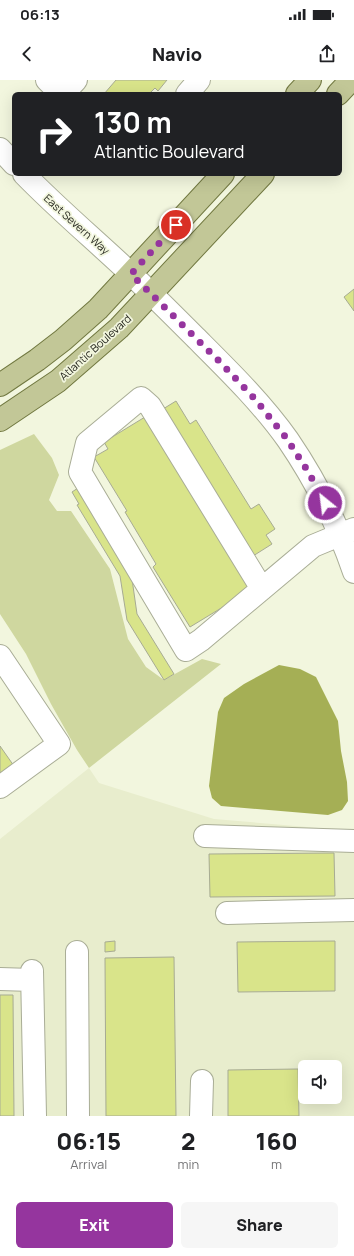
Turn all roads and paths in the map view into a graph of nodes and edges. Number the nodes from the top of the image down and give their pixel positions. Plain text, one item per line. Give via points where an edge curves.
1 (47, 80) edge
2 (76, 80) edge
3 (199, 80) edge
4 (310, 80) edge
5 (351, 80) edge
6 (60, 92) edge
7 (64, 92) edge
8 (189, 92) edge
9 (299, 92) edge
10 (340, 92) edge
11 (0, 149) edge
12 (12, 162) edge
13 (26, 176) edge
14 (221, 176) edge
15 (261, 176) edge
16 (131, 274) junction
17 (151, 293) junction
18 (0, 385) edge
19 (0, 420) edge
20 (347, 532) edge
21 (353, 564) edge
22 (262, 589) junction
23 (0, 656) edge
24 (0, 787) edge
25 (205, 836) dead end
26 (354, 841) edge
27 (354, 910) edge
28 (227, 913) dead end
29 (77, 952) dead end
30 (0, 979) edge
31 (202, 1081) dead end
32 (35, 1116) edge
33 (78, 1116) edge
34 (201, 1116) edge

1 - 6 street
2 - 7 street
3 - 8 street
4 - 9 main road
5 - 10 main road
11 - 12 street
13 - 16 street, East Severn Way
14 - 16 main road
15 - 17 main road, Atlantic Boulevard
16 - 17 street, East Severn Way
16 - 18 main road via 63,340
17 - 19 main road, Atlantic Boulevard via 119,328 58,381
17 - 20 street, East Severn Way via 250,393 287,439 325,503
20 - 21 street, East Severn Way
20 - 22 street via 313,546
22 - 22 street via 150,406 141,398 88,443 80,472 186,650
23 - 24 street via 59,744
25 - 26 street
27 - 28 street
29 - 33 street
30 - 32 street via 32,975
31 - 34 street

